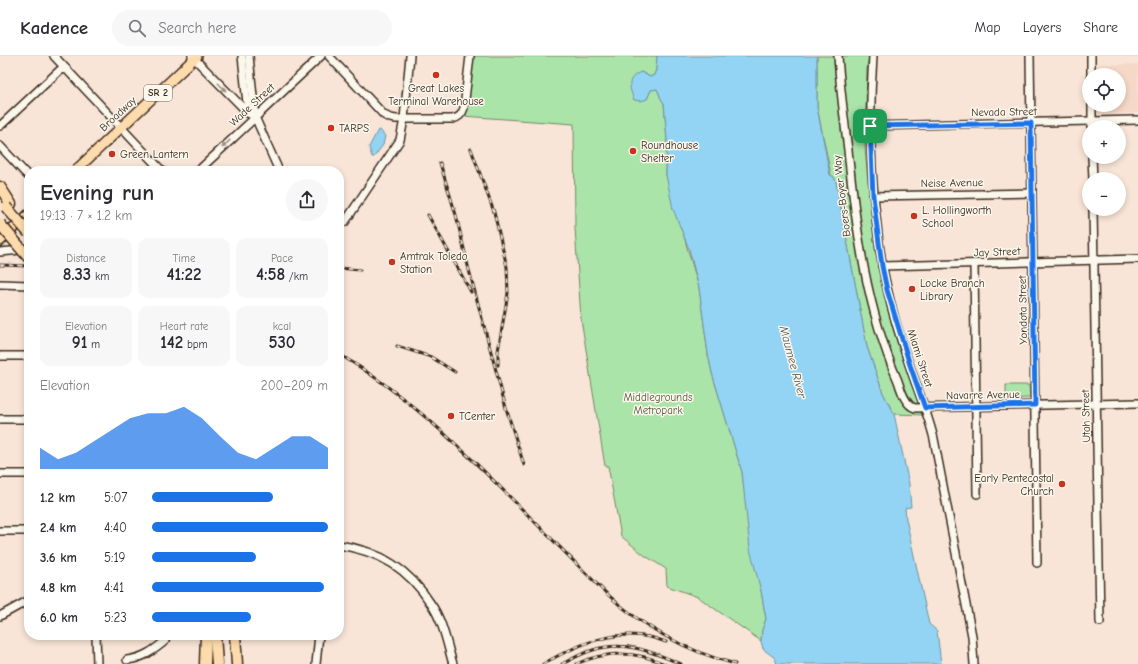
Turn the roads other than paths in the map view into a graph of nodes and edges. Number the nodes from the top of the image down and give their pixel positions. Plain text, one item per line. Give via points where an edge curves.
1 (54, 56) edge
2 (242, 56) edge
3 (249, 56) edge
4 (321, 56) edge
5 (329, 56) edge
6 (410, 56) edge
7 (470, 56) edge
8 (838, 56) edge
9 (873, 56) edge
10 (1030, 56) edge
11 (1091, 56) edge
12 (196, 57) edge
13 (1092, 68) edge
14 (66, 69) junction
15 (248, 113) junction
16 (255, 117) junction
17 (404, 119) junction
18 (1138, 120) edge
19 (1126, 121) edge
20 (1031, 123) junction
21 (1082, 124) edge
22 (0, 126) edge
23 (870, 126) junction
24 (122, 128) junction
25 (0, 146) edge
26 (80, 166) edge
27 (157, 166) edge
28 (203, 166) edge
29 (276, 166) edge
30 (24, 172) edge
31 (0, 187) edge
32 (1032, 193) junction
33 (873, 196) junction
34 (6, 203) edge
35 (1093, 216) edge
36 (24, 218) edge
37 (344, 222) edge
38 (24, 223) edge
39 (0, 224) edge
40 (24, 226) edge
41 (0, 238) edge
42 (24, 249) edge
43 (0, 252) edge
44 (24, 252) edge
45 (1094, 259) junction
46 (1138, 259) edge
47 (24, 261) edge
48 (1033, 261) junction
49 (974, 264) junction
50 (882, 266) junction
51 (0, 284) edge
52 (24, 285) edge
53 (0, 356) edge
54 (24, 356) edge
55 (1138, 403) edge
56 (1097, 404) junction
57 (1035, 405) junction
58 (976, 406) junction
59 (925, 408) junction
60 (24, 419) edge
61 (0, 420) edge
62 (0, 474) edge
63 (24, 474) edge
64 (978, 494) dead end
65 (0, 531) edge
66 (24, 531) edge
67 (344, 546) edge
68 (1037, 563) dead end
69 (24, 603) edge
70 (2, 614) edge
71 (1100, 622) dead end
72 (96, 640) edge
73 (165, 640) edge
74 (206, 640) edge
75 (215, 640) edge
76 (235, 640) edge
77 (240, 640) edge
78 (318, 640) edge
79 (126, 660) dead end
80 (237, 661) edge
81 (97, 664) edge
82 (205, 664) edge
83 (216, 664) edge
84 (316, 664) edge
85 (453, 664) edge
86 (974, 664) edge

1 - 14 street
2 - 15 street
3 - 16 street
4 - 16 street, Wade Street
5 - 17 street via 384,115
6 - 17 street
7 - 17 street via 462,114 452,119
8 - 59 street, Boers-Boyer Way via 856,225 870,299 882,341 906,401 912,407
9 - 23 street, Miami Street
10 - 20 street, Yondota Street
11 - 13 street
12 -> 15 street
12 - 24 main road, Broadway / SR 2
14 - 22 street via 60,70
14 - 24 street
15 - 16 street
16 -> 28 street, Wade Street
16 - 29 street
17 - 37 street via 397,146
18 - 19 street, Nevada Street
20 - 21 street, Nevada Street
20 - 23 street, Nevada Street
20 - 32 street, Yondota Street
23 - 33 street, Miami Street
24 - 26 main road, Broadway / SR 2
24 - 27 street
25 - 30 street
31 - 34 highway
32 - 33 street, Neise Avenue
32 - 48 street, Yondota Street
33 - 50 street, Miami Street
34 - 38 highway
34 - 40 highway, bridge
35 - 45 street, Utah Street
36 - 41 main road
39 - 44 highway, bridge
41 - 47 highway
42 - 43 street
45 - 46 street, Jay Street
45 - 48 street, Jay Street
45 - 56 street, Utah Street
48 - 49 street, Jay Street
48 - 57 street, Yondota Street
49 - 50 street, Jay Street
49 - 58 street
50 - 59 street, Miami Street via 907,358
51 - 52 street
53 - 54 street
55 - 56 street, Navarre Avenue
56 - 57 street, Navarre Avenue
56 - 71 street, Utah Street
57 - 58 street, Navarre Avenue
57 - 68 street, Yondota Street
58 - 59 street, Navarre Avenue
58 - 64 street
59 - 86 street, Miami Street via 934,439 972,636
60 - 61 street
62 - 63 street
65 - 66 street
67 - 85 street via 379,556 410,577 432,604
69 - 70 street
72 - 81 street
73 - 79 street via 150,653 137,659
74 - 82 highway
75 - 83 highway
76 - 80 highway
77 - 80 highway
78 - 84 street

